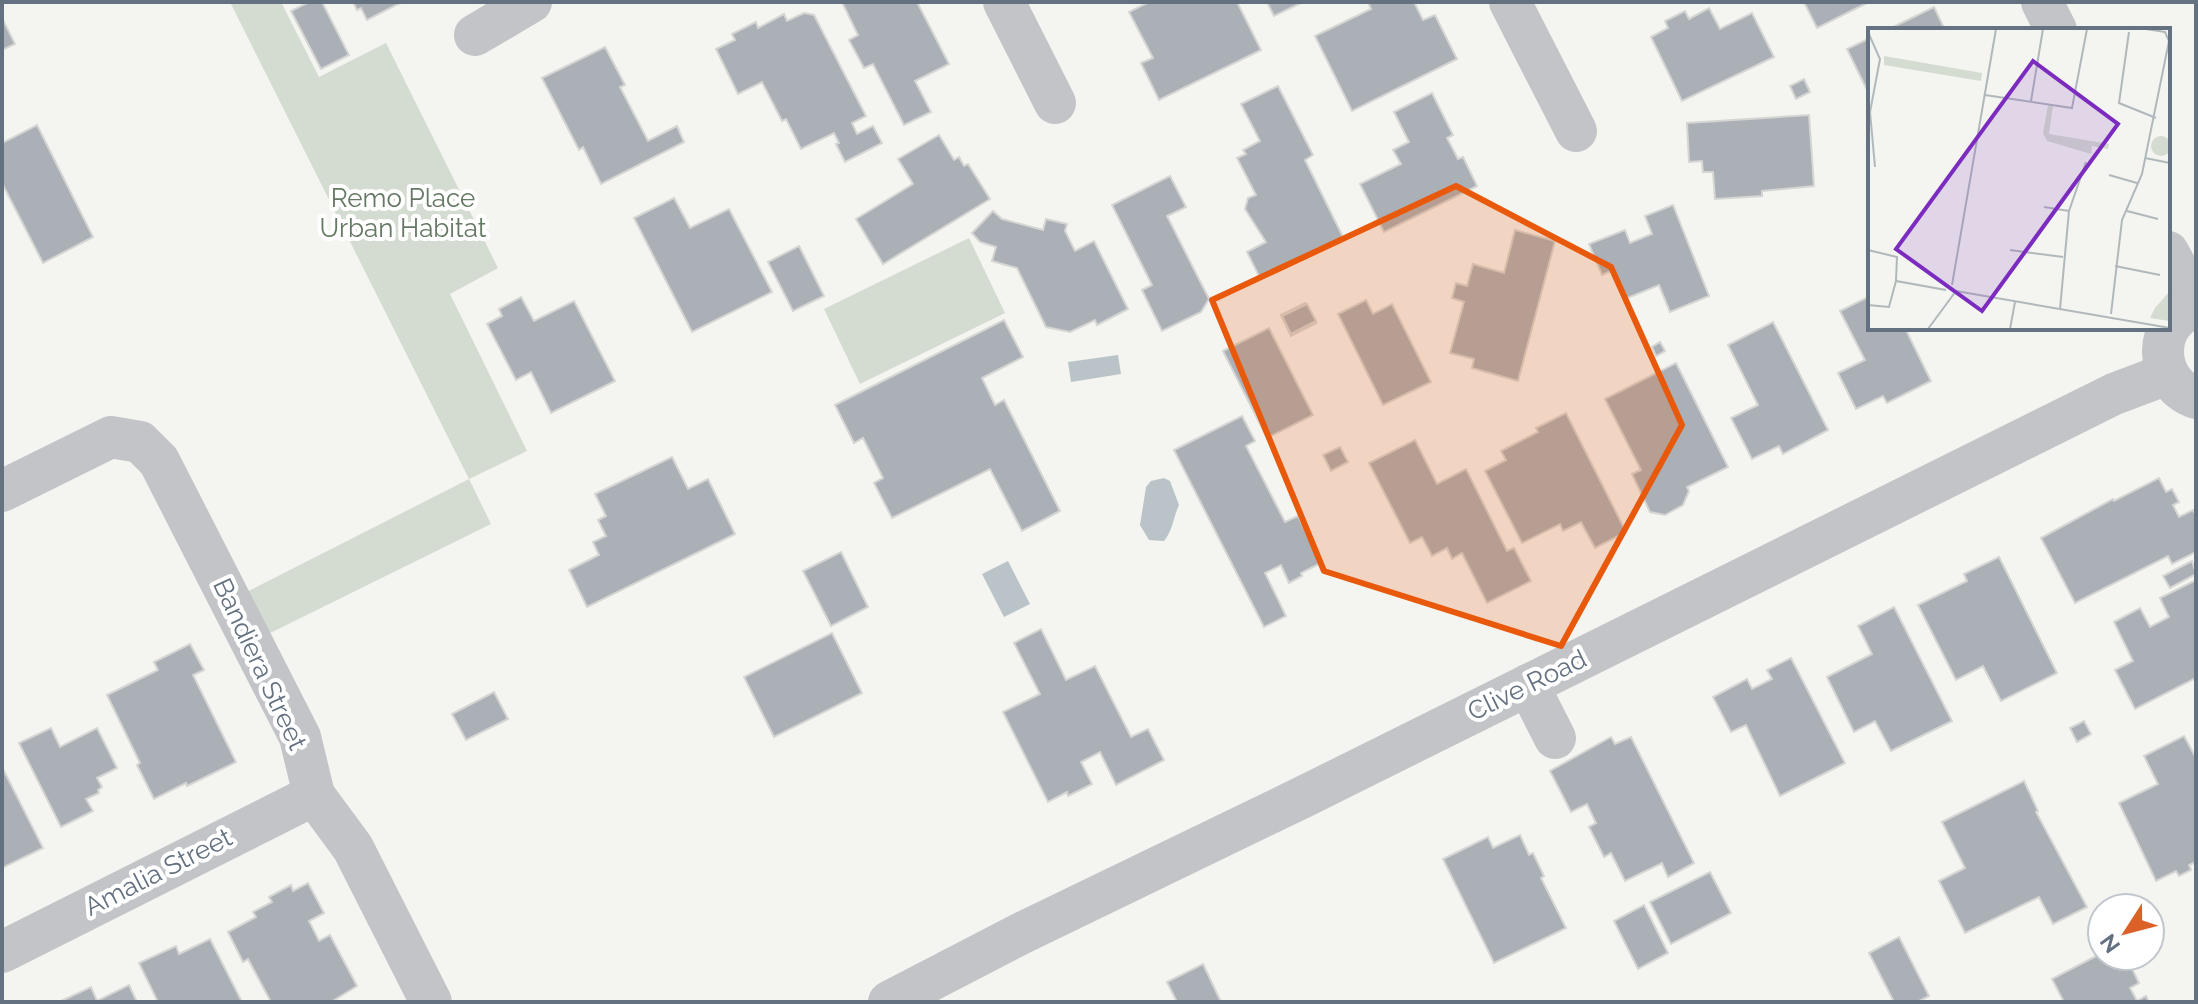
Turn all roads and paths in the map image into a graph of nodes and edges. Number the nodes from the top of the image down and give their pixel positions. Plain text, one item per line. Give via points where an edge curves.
1 (531, 2) edge
2 (1004, 2) edge
3 (1510, 2) edge
4 (2042, 2) edge
5 (2055, 28) edge
6 (475, 35) dead end
7 (1055, 103) dead end
8 (1576, 131) dead end
9 (2170, 256) edge
10 (2194, 308) edge
11 (2170, 327) edge
12 (2168, 330) edge
13 (2181, 386) edge
14 (2, 491) edge
15 (1528, 685) junction
16 (1555, 738) dead end
17 (314, 795) junction
18 (2, 952) edge
19 (431, 1002) edge
20 (889, 1002) edge

1 - 6 street
2 - 7 street
3 - 8 street
4 - 5 street
9 - 10 street
10 - 11 street
12 - 13 street via 2162,359
13 - 15 street, Clive Road via 2114,394
14 - 17 street, Bandiera Street via 111,437 140,442 159,461 300,737
15 - 16 street
15 - 20 street, Clive Road
17 - 18 street, Amalia Street
17 - 19 street, Bandiera Street via 353,848

